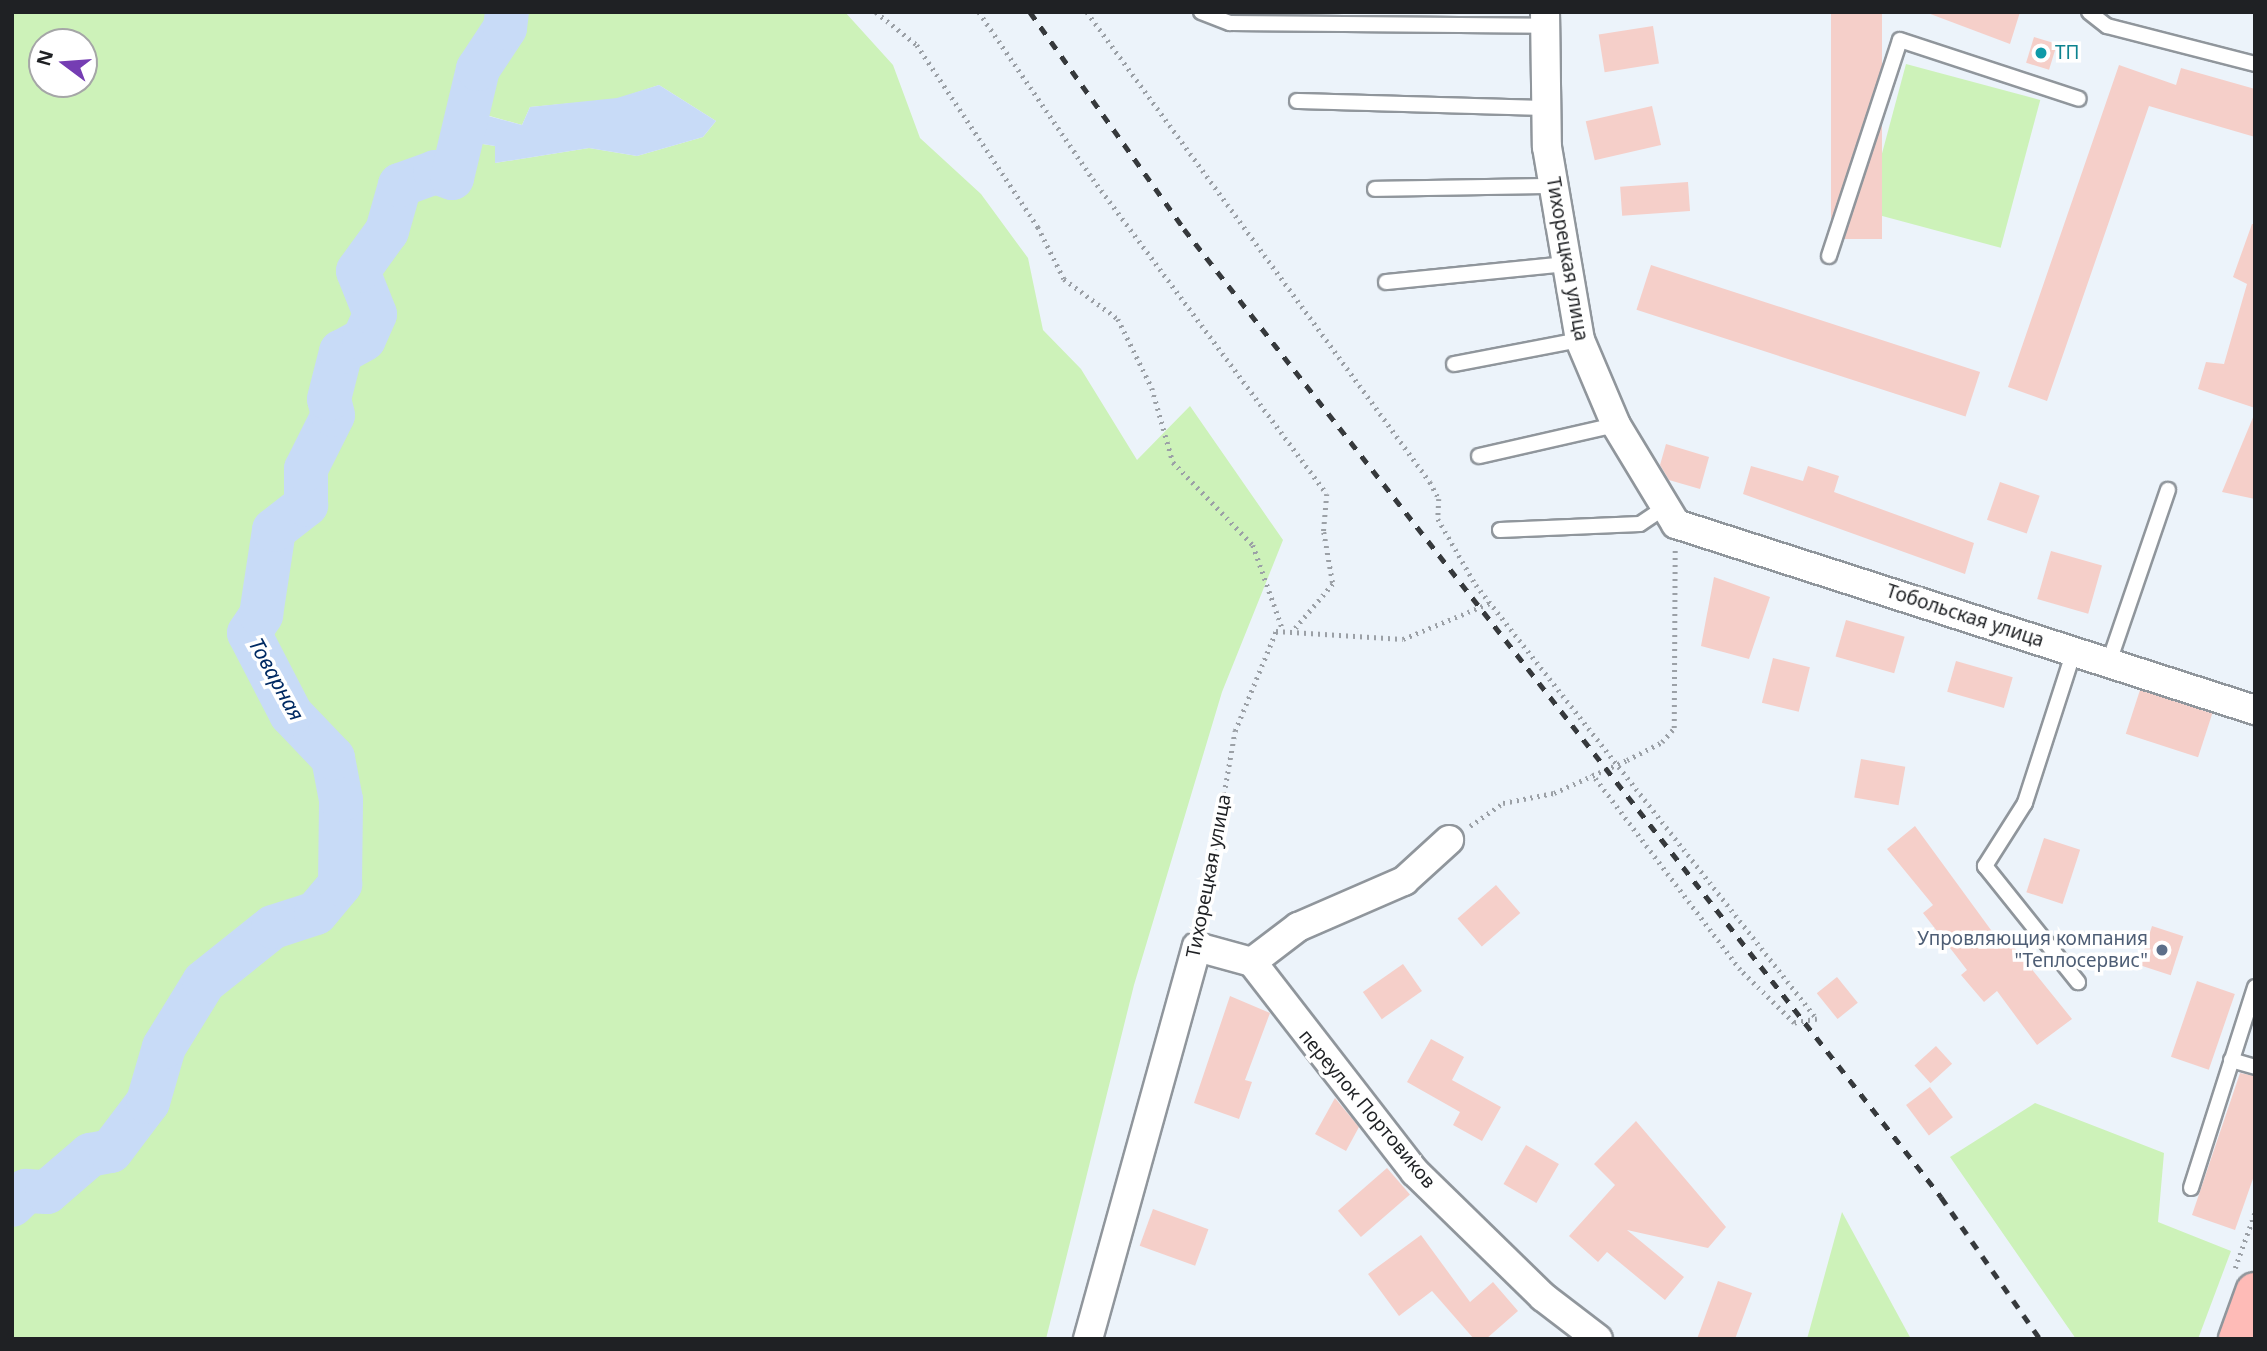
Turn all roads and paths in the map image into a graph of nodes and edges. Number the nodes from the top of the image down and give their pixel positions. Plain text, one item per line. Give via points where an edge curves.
1 (876, 12) edge
2 (979, 12) edge
3 (1087, 12) edge
4 (1201, 12) edge
5 (2089, 12) edge
6 (1545, 19) edge
7 (2255, 64) edge
8 (2079, 99) dead end
9 (1297, 101) dead end
10 (1546, 108) junction
11 (1553, 186) junction
12 (1375, 189) dead end
13 (1829, 256) dead end
14 (1567, 264) junction
15 (1386, 282) dead end
16 (1580, 340) junction
17 (1454, 364) dead end
18 (1616, 425) junction
19 (1479, 456) dead end
20 (2168, 491) dead end
21 (1670, 516) junction
22 (1500, 530) dead end
23 (1490, 603) junction
24 (1283, 630) junction
25 (1294, 630) junction
26 (2074, 651) junction
27 (2109, 662) junction
28 (2255, 710) edge
29 (1617, 763) junction
30 (1592, 774) junction
31 (1449, 840) joint
32 (1197, 947) junction
33 (1252, 962) junction
34 (2078, 982) dead end
35 (2255, 986) edge
36 (2250, 1018) edge
37 (2231, 1060) junction
38 (2255, 1068) edge
39 (2191, 1188) dead end
40 (2255, 1292) edge
41 (1088, 1339) edge
42 (1598, 1339) edge
43 (2238, 1339) edge

1 - 24 path via 917,45 1038,227 1064,279 1118,319 1152,388 1173,462 1253,545
2 - 25 path via 1093,179 1327,494 1324,532 1334,584
3 - 23 path via 1430,482 1439,499 1438,519
4 - 6 lane via 1230,23
5 - 7 lane via 2107,26
6 - 10 street, Тихорецкая улица
8 - 13 lane via 1900,40
9 - 10 lane
10 - 11 street, Тихорецкая улица
11 - 12 lane
11 - 14 street, Тихорецкая улица
14 - 15 lane
14 - 16 street, Тихорецкая улица
16 - 17 lane
16 - 18 street, Тихорецкая улица
18 - 19 lane
18 - 21 street, Тихорецкая улица
20 - 27 lane
21 - 22 lane via 1640,524
21 - 26 street, Тобольская улица
21 - 29 path via 1674,728 1662,742
23 - 25 path via 1403,639
23 - 29 path
24 - 25 path
24 - 32 path, Тихорецкая улица via 1276,631 1236,732
26 - 27 street, Тобольская улица
26 - 34 lane via 2025,803 1985,866
27 - 28 street, Тобольская улица
29 - 30 path
29 - 30 path via 1817,1019 1794,1023 1740,970
30 - 31 path via 1554,793 1503,803
31 - 33 street via 1404,881 1298,927
32 - 33 street
32 - 41 street, Тихорецкая улица
33 - 42 street, переулок Портовиков via 1415,1172 1543,1297
35 - 36 lane
36 - 37 lane
37 - 38 lane
37 - 39 lane
40 - 43 main road

